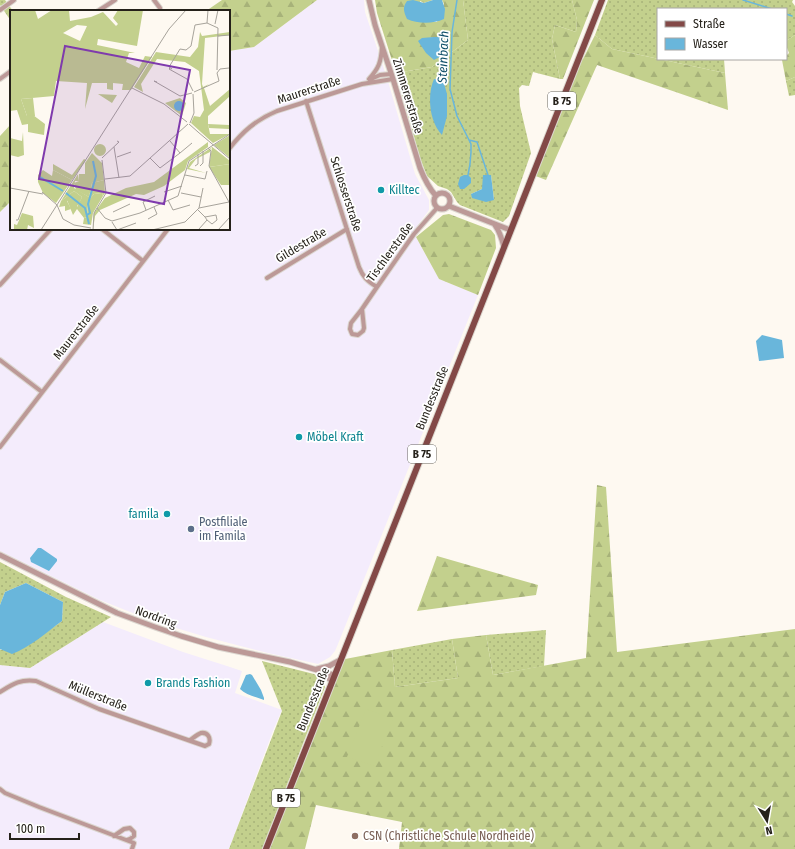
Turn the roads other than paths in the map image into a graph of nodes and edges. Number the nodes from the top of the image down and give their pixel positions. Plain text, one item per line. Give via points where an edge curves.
1 (14, 0) edge
2 (114, 0) edge
3 (154, 0) edge
4 (370, 0) edge
5 (602, 0) edge
6 (160, 8) dead end
7 (0, 10) edge
8 (99, 10) edge
9 (382, 46) junction
10 (10, 72) edge
11 (392, 76) junction
12 (0, 79) edge
13 (369, 79) junction
14 (362, 84) junction
15 (306, 101) junction
16 (230, 148) edge
17 (436, 196) junction
18 (449, 206) junction
19 (436, 208) junction
20 (494, 224) junction
21 (347, 229) junction
22 (50, 230) edge
23 (103, 230) edge
24 (167, 230) edge
25 (510, 230) junction
26 (504, 247) junction
27 (143, 261) junction
28 (266, 278) dead end
29 (0, 285) edge
30 (376, 287) junction
31 (362, 309) junction
32 (0, 360) edge
33 (42, 392) junction
34 (0, 447) edge
35 (0, 555) edge
36 (340, 660) junction
37 (316, 670) junction
38 (333, 678) junction
39 (0, 692) edge
40 (190, 740) junction
41 (1, 791) edge
42 (114, 836) junction
43 (125, 840) junction
44 (132, 849) edge
45 (266, 849) edge

1 - 7 street
2 - 8 street
3 - 6 street
4 - 9 street, Zimmererstraße
5 - 25 main road, Bundesstraße / B 75
9 - 11 street, Zimmererstraße
9 - 13 street, Maurerstraße via 379,66
10 - 12 street
11 - 13 street, Maurerstraße via 380,75
11 - 14 street, Maurerstraße
11 - 17 street, Zimmererstraße via 425,180
13 - 14 street, Maurerstraße
14 - 15 street, Maurerstraße
15 - 16 street, Maurerstraße via 262,118 244,131
15 - 21 street, Schlosserstraße
17 - 18 street via 441,193 447,195 450,200
17 - 19 street via 433,202
18 - 19 street via 443,210
18 - 20 street
19 - 30 street, Tischlerstraße
20 - 25 street
20 - 26 street
21 - 28 street, Gildestraße
21 - 30 street, Schlosserstraße via 363,276
22 - 29 street
23 - 27 street
24 - 27 street, Maurerstraße
25 - 26 main road, Bundesstraße / B 75
26 - 36 main road, Bundesstraße / B 75
27 - 33 street, Maurerstraße
30 - 31 street, Tischlerstraße
31 - 31 street, Tischlerstraße via 350,326 352,334 363,331
32 - 33 street
33 - 34 street, Maurerstraße
35 - 37 street, Nordring via 117,613 155,627 218,647
36 - 37 street
36 - 38 main road, Bundesstraße / B 75
37 - 38 street, Nordring
38 - 45 main road, Bundesstraße / B 75
39 - 40 street, Müllerstraße via 21,681 36,681 100,709
40 - 40 street, Müllerstraße via 203,733 208,735 210,741 205,746
41 - 42 street
42 - 43 street
42 - 43 street via 127,828 132,830 134,836
43 - 44 street via 134,843

